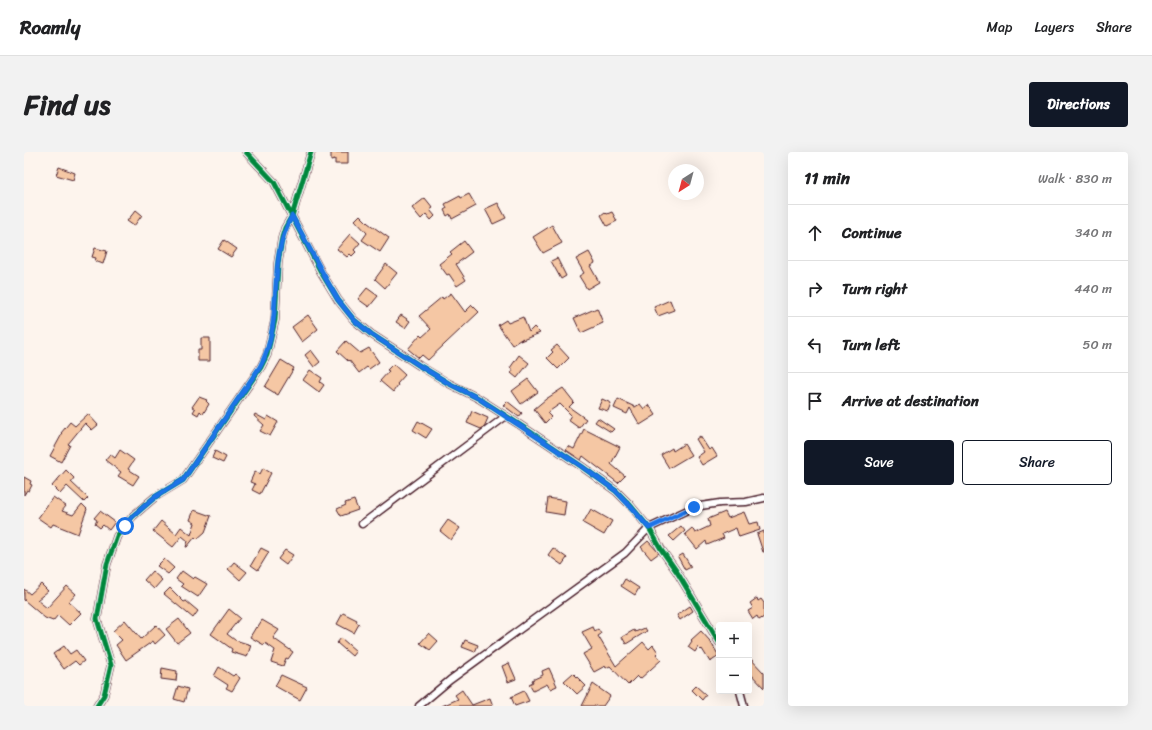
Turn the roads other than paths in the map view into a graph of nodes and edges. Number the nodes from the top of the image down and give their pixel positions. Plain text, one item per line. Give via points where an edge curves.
1 (246, 152) edge
2 (311, 152) edge
3 (292, 216) junction
4 (506, 416) junction
5 (764, 498) edge
6 (362, 524) dead end
7 (649, 528) junction
8 (716, 637) edge
9 (740, 694) edge
10 (742, 705) edge
11 (97, 706) edge
12 (419, 706) edge

1 - 3 street via 274,182
2 - 3 street
3 - 4 street via 321,272 354,320 420,366
3 - 11 street via 282,238 275,320 267,355 183,480 155,497 133,516 117,536 107,564 97,619 111,664 104,695
4 - 6 street
4 - 7 street via 616,491
5 - 7 street via 694,507
7 - 8 street
7 - 12 street via 625,553 450,680
9 - 10 street

